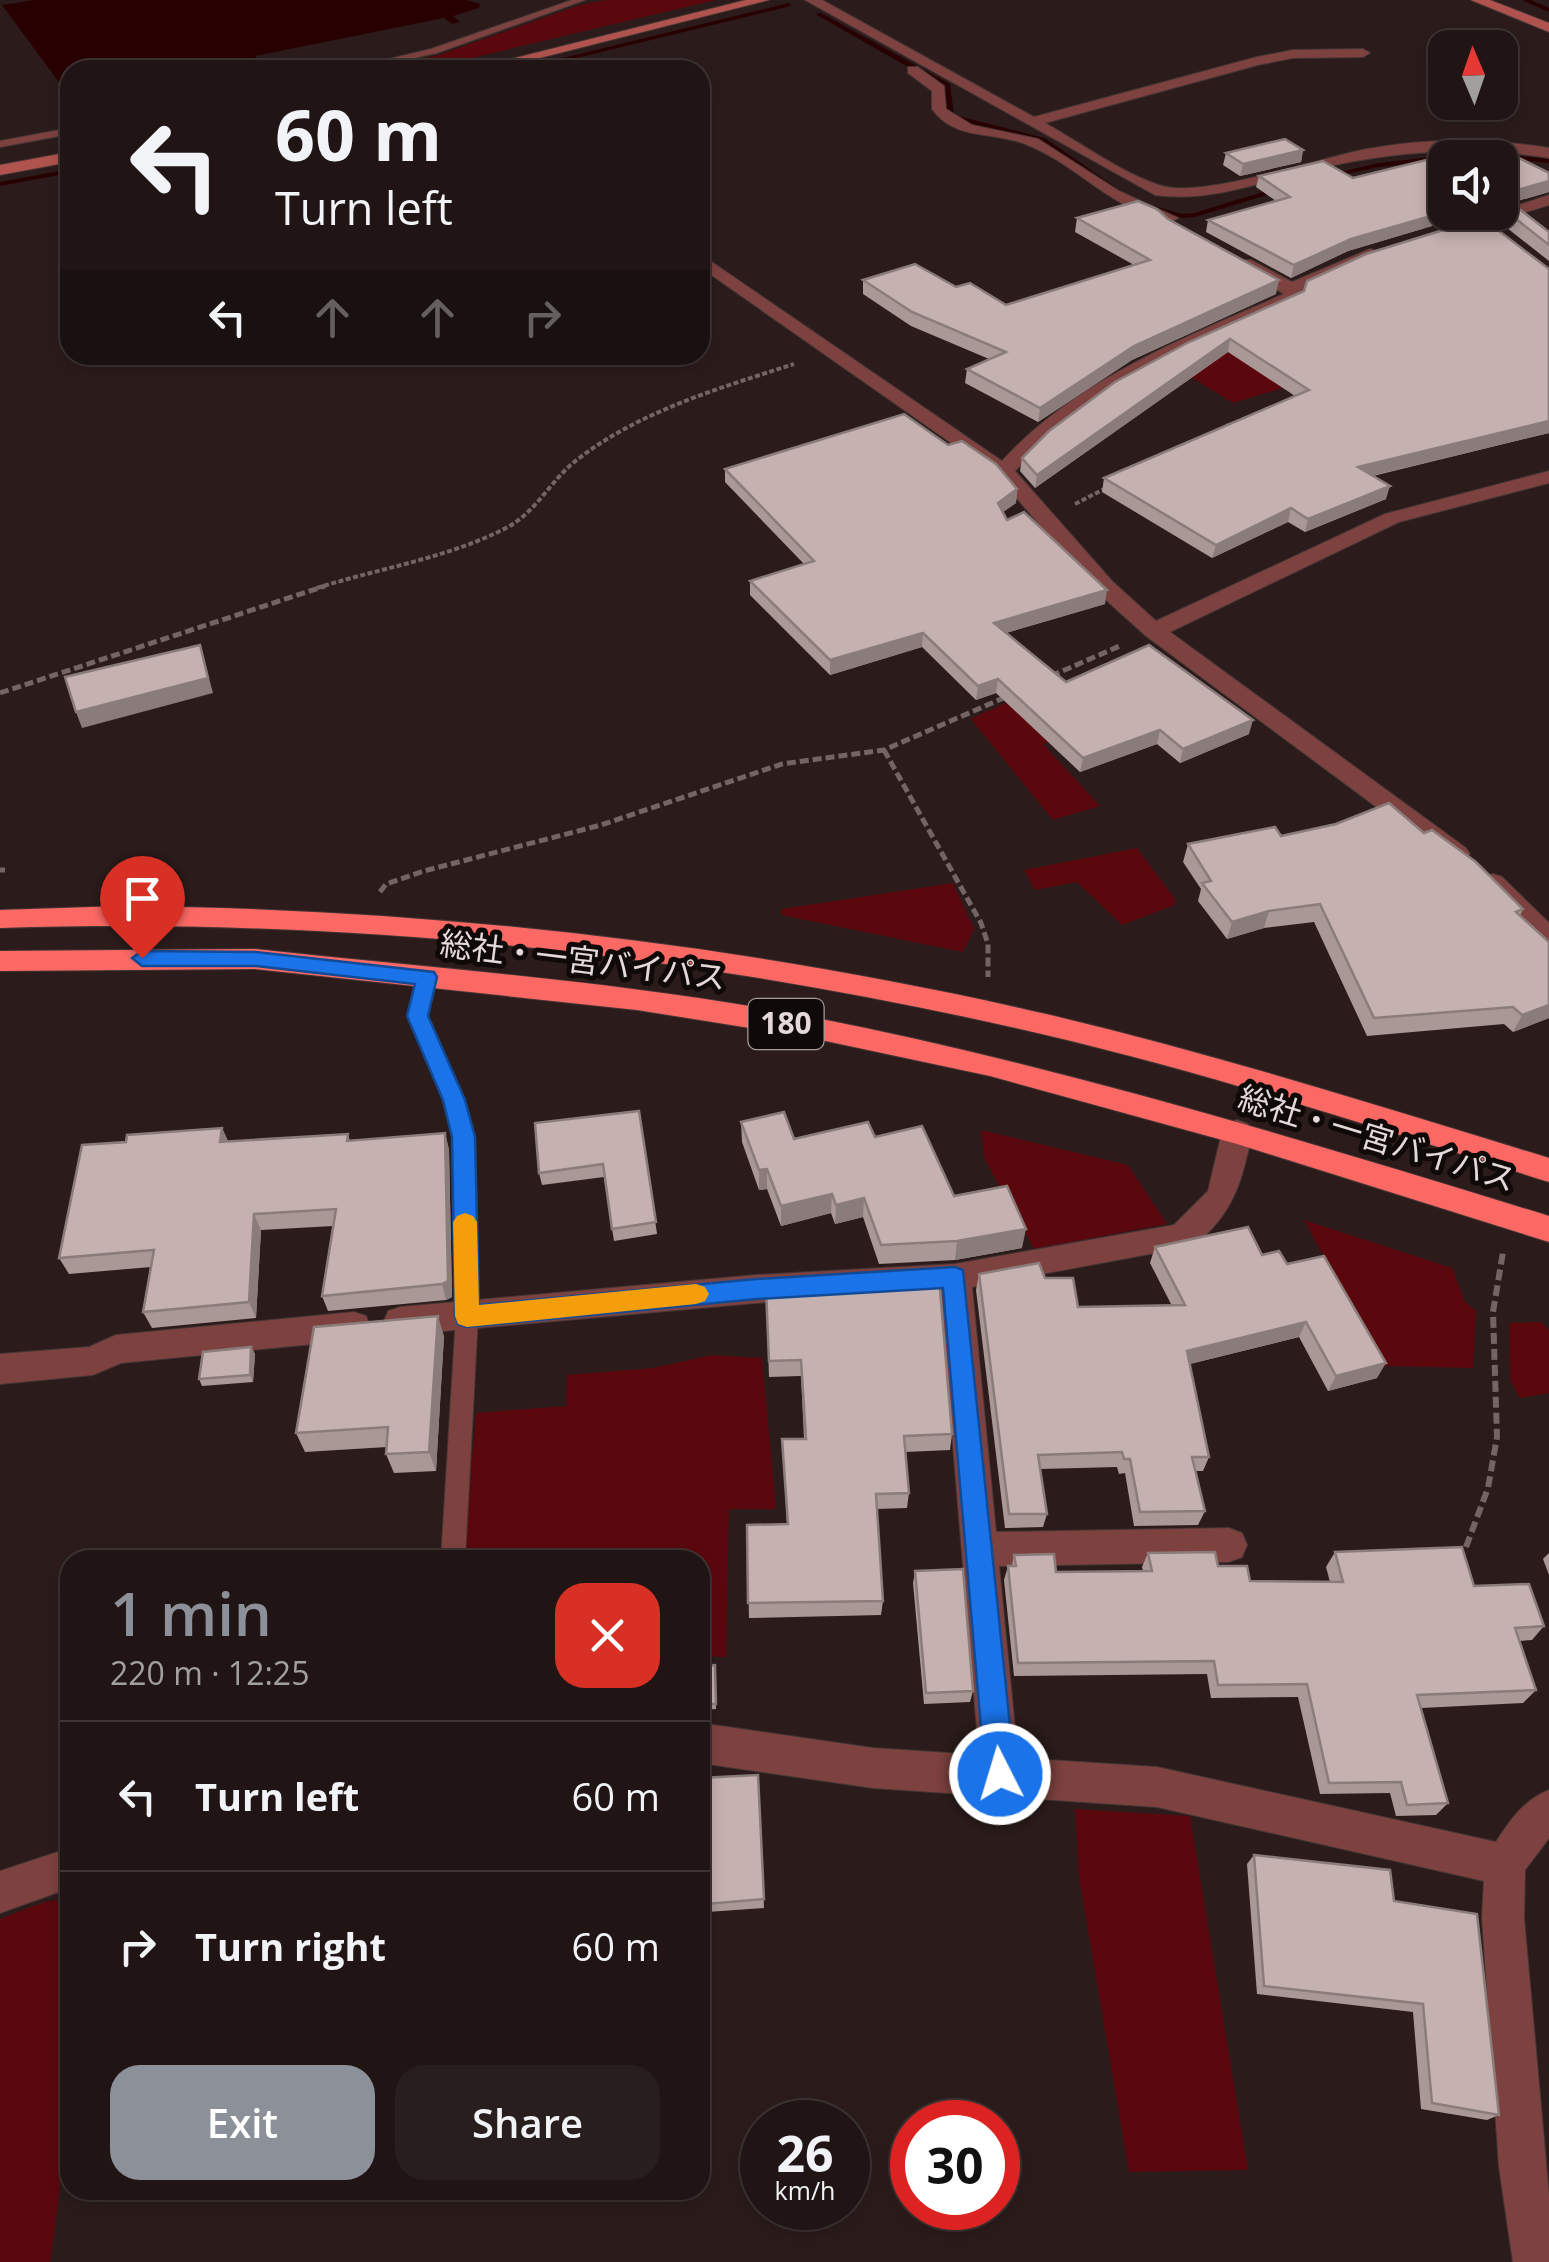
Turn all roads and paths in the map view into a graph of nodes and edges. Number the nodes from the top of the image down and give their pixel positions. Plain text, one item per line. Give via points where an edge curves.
1 (581, 0) edge
2 (762, 0) edge
3 (1478, 0) edge
4 (817, 3) edge
5 (1549, 28) edge
6 (1364, 53) dead end
7 (391, 60) edge
8 (515, 60) edge
9 (941, 81) junction
10 (1031, 122) junction
11 (60, 133) edge
12 (0, 144) edge
13 (1549, 154) edge
14 (60, 159) edge
15 (0, 170) edge
16 (1549, 200) edge
17 (1169, 209) junction
18 (1191, 234) edge
19 (1428, 237) edge
20 (1392, 248) edge
21 (1224, 252) edge
22 (710, 265) edge
23 (1291, 288) junction
24 (828, 352) junction
25 (1265, 418) edge
26 (1224, 427) edge
27 (1004, 472) junction
28 (1549, 477) edge
29 (1118, 482) edge
30 (1047, 518) junction
31 (1154, 631) junction
32 (1046, 679) edge
33 (0, 693) edge
34 (1010, 694) edge
35 (884, 750) junction
36 (0, 918) edge
37 (358, 920) junction
38 (1549, 939) edge
39 (0, 961) edge
40 (427, 977) junction
41 (980, 1010) junction
42 (1237, 1132) junction
43 (1549, 1170) edge
44 (1508, 1216) junction
45 (1549, 1229) edge
46 (955, 1277) junction
47 (467, 1316) junction
48 (0, 1370) edge
49 (1229, 1545) dead end
50 (1466, 1547) edge
51 (980, 1549) junction
52 (454, 1550) edge
53 (710, 1744) edge
54 (1000, 1774) junction
55 (1549, 1810) edge
56 (1505, 1865) junction
57 (60, 1871) edge
58 (0, 1892) edge
59 (1536, 2262) edge

1 - 7 lane
2 - 8 street
3 - 5 street
4 - 9 street via 809,11
6 - 10 street via 1257,60
9 - 10 street
9 - 17 street via 938,109 951,122 1031,141 1112,197
10 - 17 street via 1154,190
11 - 12 lane
13 - 17 street via 1480,146 1367,154 1189,195
14 - 15 street
16 - 19 street via 1490,226
17 - 18 street via 1174,225
20 - 23 street
21 - 23 street
22 - 24 street
23 - 27 street via 1293,296 1141,367 1054,424
24 - 27 street
24 - 33 path via 655,415 579,458 510,526 466,546
25 - 26 path
27 - 30 street
28 - 31 street via 1392,518
29 - 30 path
30 - 31 street via 1104,586
31 - 32 path
31 - 38 street via 1480,871
34 - 35 path
35 - 37 path via 782,764 601,825 424,870 386,884
35 - 41 path via 981,923 989,972
36 - 37 highway, 総社・一宮バイパス / 180
37 - 41 highway, 総社・一宮バイパス / 180 via 646,950
39 - 40 highway, 総社・一宮バイパス / 180 via 256,959
40 - 42 highway, 総社・一宮バイパス / 180 via 807,1027 990,1065
40 - 47 lane via 418,1016 463,1137
41 - 43 highway, 総社・一宮バイパス / 180 via 1248,1078
42 - 44 highway, 総社・一宮バイパス / 180
42 - 46 street via 1221,1198 1210,1218 1182,1237
44 - 45 highway, 総社・一宮バイパス / 180
44 - 50 path via 1493,1312 1496,1437 1488,1488
46 - 47 street
46 - 51 street
47 - 48 street via 116,1349 93,1361
47 - 52 lane
49 - 51 street
51 - 54 street
53 - 54 street via 874,1768
54 - 56 street via 1157,1787
55 - 56 street
56 - 59 street via 1519,2129
57 - 58 street

